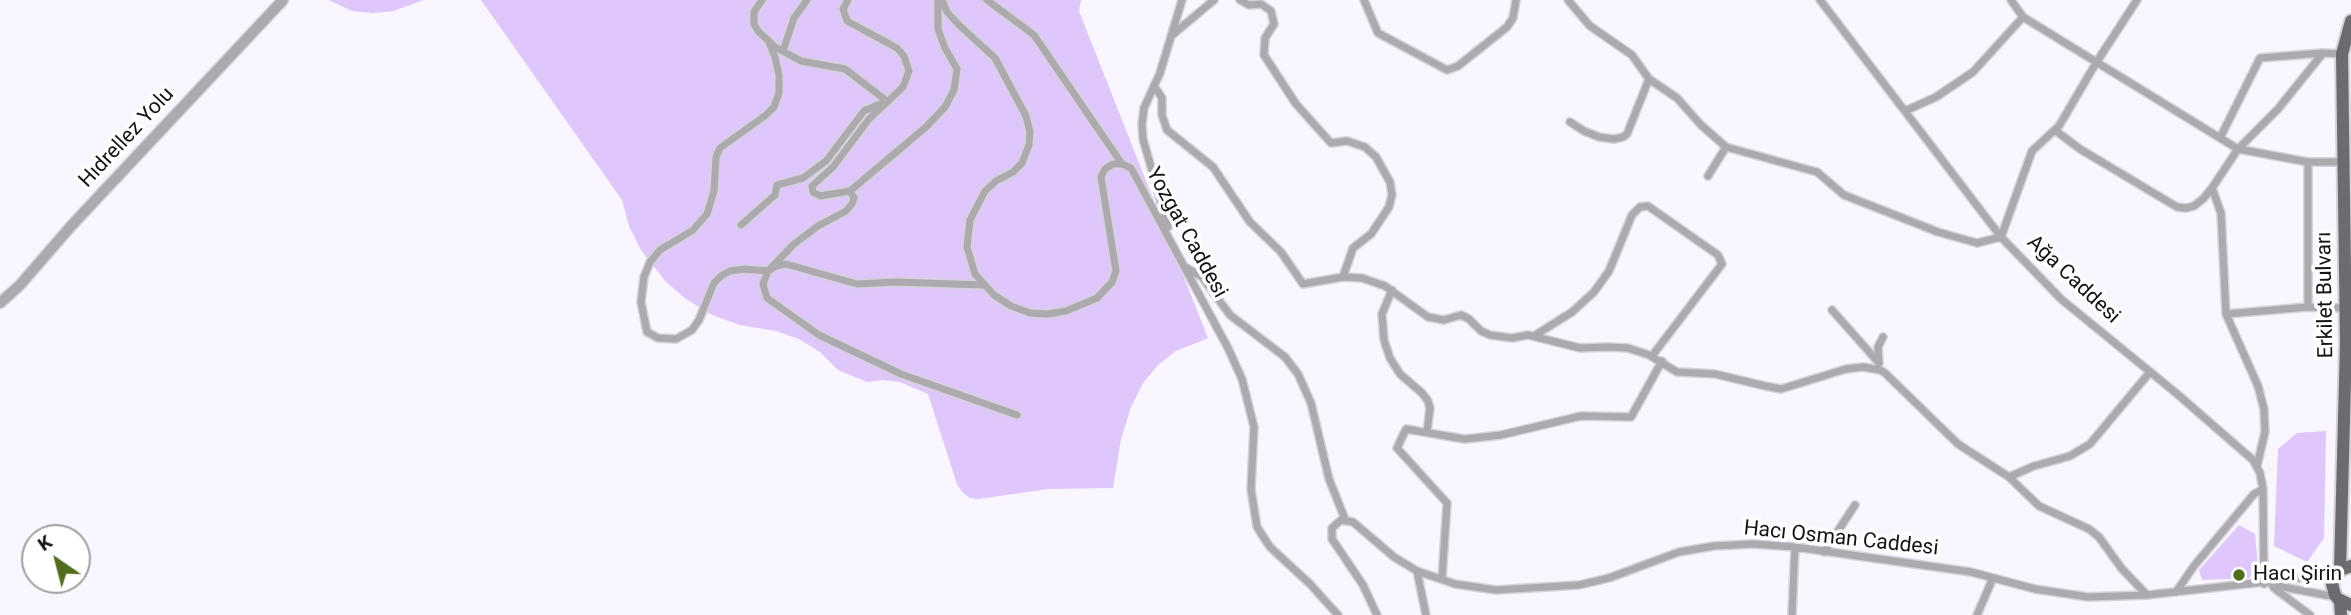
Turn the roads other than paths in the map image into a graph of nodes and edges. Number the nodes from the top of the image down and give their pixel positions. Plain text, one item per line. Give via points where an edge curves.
1 (283, 0) edge
2 (762, 0) edge
3 (807, 0) edge
4 (848, 0) edge
5 (940, 0) edge
6 (988, 0) edge
7 (1182, 0) edge
8 (1214, 0) edge
9 (1240, 0) edge
10 (1364, 0) edge
11 (1516, 0) edge
12 (1568, 0) edge
13 (1819, 0) edge
14 (2011, 0) edge
15 (2137, 0) edge
16 (2023, 17) junction
17 (2351, 20) edge
18 (1170, 37) junction
19 (768, 40) junction
20 (783, 51) junction
21 (2323, 53) junction
22 (2342, 54) junction
23 (2096, 63) junction
24 (1649, 79) junction
25 (1154, 86) junction
26 (887, 101) junction
27 (1905, 111) junction
28 (1570, 122) dead end
29 (2056, 131) junction
30 (2220, 138) junction
31 (1726, 147) junction
32 (2238, 149) junction
33 (2308, 162) junction
34 (2343, 162) junction
35 (1122, 164) junction
36 (1708, 176) dead end
37 (2212, 188) junction
38 (850, 191) junction
39 (741, 225) dead end
40 (2001, 237) junction
41 (1172, 241) junction
42 (1186, 268) junction
43 (768, 271) junction
44 (1343, 276) junction
45 (984, 285) junction
46 (1392, 290) junction
47 (0, 303) edge
48 (2308, 307) junction
49 (2346, 308) junction
50 (1832, 310) dead end
51 (2226, 314) junction
52 (1534, 336) junction
53 (1883, 337) dead end
54 (1652, 356) junction
55 (1662, 361) junction
56 (1879, 367) junction
57 (2150, 372) junction
58 (1017, 415) dead end
59 (1427, 432) junction
60 (2257, 466) junction
61 (2009, 477) junction
62 (2263, 489) junction
63 (1855, 505) dead end
64 (1349, 520) junction
65 (1795, 547) junction
66 (1824, 552) junction
67 (2343, 570) edge
68 (1417, 571) junction
69 (1993, 578) junction
70 (1442, 579) junction
71 (2264, 584) junction
72 (2176, 592) junction
73 (2147, 595) junction
74 (2342, 601) edge
75 (1338, 615) edge
76 (1377, 615) edge
77 (1426, 615) edge
78 (1792, 615) edge
79 (1977, 615) edge
80 (2310, 615) edge
81 (2342, 615) edge

1 - 47 street, Hıdrellez Yolu
2 - 19 street via 753,20
3 - 20 street via 794,18
4 - 26 street via 843,9 846,20 897,48 907,62 905,83
5 - 38 street via 938,29 957,69 954,90 926,127
5 - 45 street, Yozgat Caddesi via 959,26 995,58 1030,132 1022,163 985,191 970,220 968,256
6 - 35 street via 1034,35
7 - 18 street
8 - 18 street
9 - 44 street via 1265,5 1273,15 1264,55 1296,104 1331,144 1347,141 1365,147 1390,182 1389,207 1371,234 1353,248
10 - 11 street via 1378,33 1447,70 1507,27
12 - 24 street via 1590,26 1632,55
13 - 27 street, Ağa Caddesi
14 - 16 street
15 - 23 street
16 - 23 street
16 - 27 street via 1973,72
17 - 22 main road, Erkilet Bulvarı
18 - 25 street
19 - 20 street
19 - 43 street via 779,75 776,102 766,116 720,148 707,214 694,230 666,245 650,262 641,293 647,332 664,340 682,337 696,326 721,276 744,269
20 - 26 street via 810,64 845,69
21 - 22 street
21 - 30 street via 2260,58
21 - 32 street
22 - 34 main road, Erkilet Bulvarı
23 - 29 street
23 - 30 street
24 - 28 street via 1627,134 1614,139 1599,137
24 - 31 street via 1677,97
25 - 41 street via 1144,108 1142,132
25 - 44 street via 1162,98 1167,130 1213,167 1250,222 1280,252 1300,282
26 - 38 street via 812,186 820,196
26 - 39 street via 864,111 817,169 777,185 775,195
27 - 40 street, Ağa Caddesi
29 - 37 street via 2177,207 2194,206
29 - 40 street via 2032,151
30 - 32 street
31 - 36 street
31 - 40 street via 1817,172 1844,195 1938,232 1977,243
32 - 33 street
32 - 37 street
33 - 34 street
33 - 48 street
34 - 49 main road, Erkilet Bulvarı
35 - 41 street, Yozgat Caddesi via 1134,172
35 - 45 street, Yozgat Caddesi via 1109,166 1101,177 1116,266 1113,280 1102,294 1076,308 1039,314 1010,306
37 - 51 street via 2221,213
38 - 43 street via 854,198 850,208 806,235
40 - 57 street, Ağa Caddesi via 2060,299
41 - 42 street, Yozgat Caddesi
42 - 64 street via 1202,277 1230,315 1285,356 1298,374 1311,404 1326,469
42 - 75 street, Yozgat Caddesi via 1232,356 1250,407 1254,437 1251,489 1257,527 1269,547
43 - 45 street via 786,264 856,284
43 - 58 street via 763,284 767,298 819,335 901,373
44 - 46 street via 1371,280
46 - 52 street via 1433,319 1461,315 1490,335
46 - 59 street via 1382,314 1384,340 1400,374 1427,401
48 - 49 street
48 - 51 street
49 - 67 main road, Erkilet Bulvarı
50 - 56 street
51 - 60 street via 2264,409 2264,444
52 - 54 street via 1572,347 1618,347
52 - 54 street via 1594,292 1609,271 1634,212 1648,206 1718,255 1722,264
53 - 56 street via 1878,347
54 - 55 street
55 - 56 street via 1677,372 1715,374 1781,389 1846,369
55 - 59 street via 1630,416 1581,416 1475,438
56 - 61 street via 1958,444
57 - 60 street, Ağa Caddesi
57 - 61 street via 2090,444 2070,456
59 - 70 street via 1406,429 1397,447 1447,503
60 - 62 street, Ağa Caddesi
61 - 73 street via 2039,506 2099,537
62 - 71 street, Ağa Caddesi
62 - 72 street via 2254,494
63 - 66 street
64 - 68 street, Hacı Osman Caddesi
64 - 76 street via 1334,525 1332,539
65 - 66 street, Hacı Osman Caddesi
65 - 70 street, Hacı Osman Caddesi via 1697,548 1595,582 1563,587 1496,590
65 - 78 street
66 - 69 street, Hacı Osman Caddesi
67 - 71 street
67 - 74 main road, Erkilet Bulvarı via 2332,584
68 - 70 street, Hacı Osman Caddesi
68 - 77 street
69 - 73 street, Hacı Osman Caddesi via 2070,595
69 - 79 street
71 - 72 street, Hacı Osman Caddesi
71 - 74 street
71 - 80 street
72 - 73 street, Hacı Osman Caddesi
74 - 81 main road

